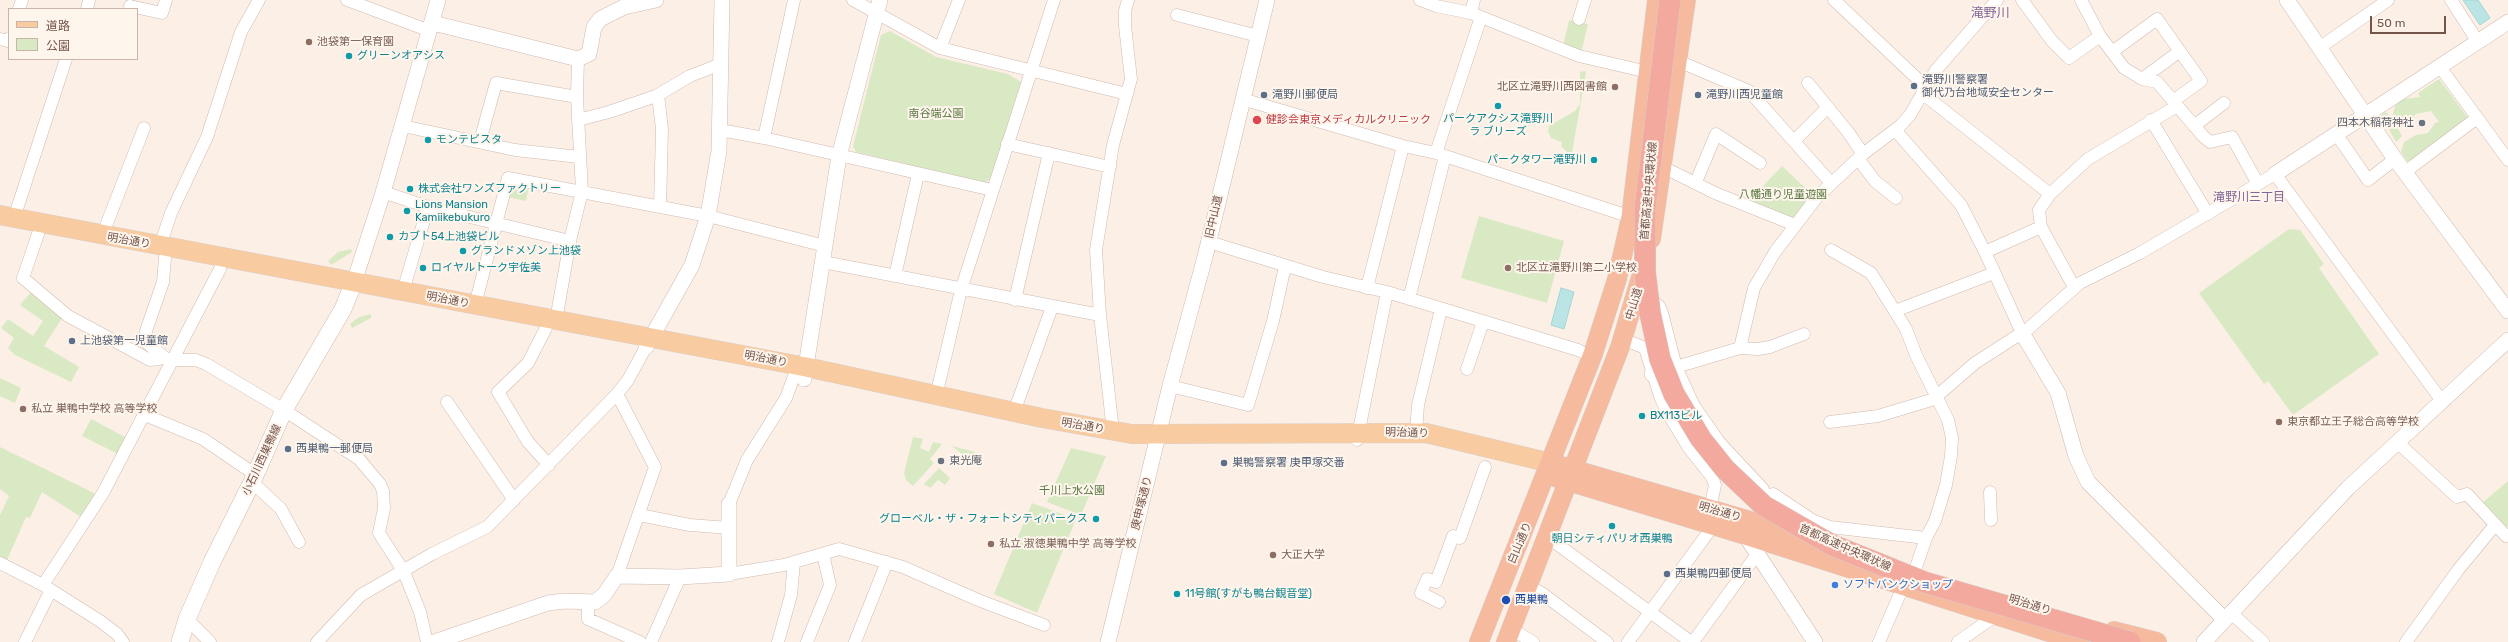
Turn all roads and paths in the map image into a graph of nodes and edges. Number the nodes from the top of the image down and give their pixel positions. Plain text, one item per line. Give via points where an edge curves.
1 (166, 0) edge
2 (259, 0) edge
3 (347, 0) edge
4 (438, 0) edge
5 (656, 0) edge
6 (722, 0) edge
7 (794, 0) edge
8 (853, 0) edge
9 (959, 0) edge
10 (1054, 0) edge
11 (1128, 0) edge
12 (1267, 0) edge
13 (1420, 0) edge
14 (1474, 0) edge
15 (1585, 0) edge
16 (1657, 0) edge
17 (1669, 0) edge
18 (1686, 0) edge
19 (1834, 0) edge
20 (1997, 0) edge
21 (2022, 0) edge
22 (2081, 0) edge
23 (2287, 0) edge
24 (2388, 0) edge
25 (2451, 0) edge
26 (130, 6) dead end
27 (878, 6) edge
28 (1476, 15) junction
29 (1177, 16) dead end
30 (1579, 19) dead end
31 (2508, 22) edge
32 (432, 27) junction
33 (1258, 36) junction
34 (2100, 36) junction
35 (2478, 42) junction
36 (940, 48) junction
37 (2319, 48) junction
38 (2180, 51) junction
39 (2112, 52) junction
40 (578, 59) junction
41 (66, 60) edge
42 (1678, 61) junction
43 (721, 64) junction
44 (2440, 67) junction
45 (1030, 71) junction
46 (1648, 72) junction
47 (2142, 78) junction
48 (1808, 83) dead end
49 (1924, 90) junction
50 (1127, 94) junction
51 (658, 95) junction
52 (577, 97) junction
53 (1242, 99) junction
54 (2175, 103) junction
55 (2224, 103) dead end
56 (1828, 107) junction
57 (2365, 116) junction
58 (2477, 118) junction
59 (578, 120) junction
60 (2151, 120) junction
61 (403, 126) junction
62 (2194, 126) junction
63 (144, 128) dead end
64 (720, 130) junction
65 (1895, 130) junction
66 (2337, 135) junction
67 (764, 138) junction
68 (480, 141) junction
69 (1794, 141) junction
70 (1007, 144) junction
71 (1403, 146) junction
72 (1049, 153) junction
73 (1440, 154) junction
74 (839, 156) junction
75 (579, 157) junction
76 (1861, 157) junction
77 (2395, 159) junction
78 (2508, 160) edge
79 (1760, 163) dead end
80 (1110, 167) junction
81 (1663, 167) junction
82 (2405, 172) junction
83 (918, 174) junction
84 (2275, 174) junction
85 (1696, 182) junction
86 (1831, 183) junction
87 (2258, 184) junction
88 (992, 190) junction
89 (582, 191) junction
90 (383, 192) junction
91 (2050, 194) junction
92 (1896, 198) dead end
93 (428, 207) junction
94 (660, 207) junction
95 (2208, 214) junction
96 (708, 216) junction
97 (1631, 217) junction
98 (5, 220) edge
99 (494, 223) junction
100 (1795, 225) junction
101 (2041, 227) junction
102 (38, 234) junction
103 (102, 236) junction
104 (570, 240) junction
105 (1209, 242) junction
106 (825, 246) junction
107 (1831, 250) dead end
108 (162, 252) junction
109 (1985, 252) junction
110 (824, 262) junction
111 (1286, 266) junction
112 (220, 269) junction
113 (1994, 273) junction
114 (896, 276) junction
115 (352, 287) junction
116 (2074, 287) junction
117 (1367, 288) junction
118 (961, 290) junction
119 (403, 291) junction
120 (1387, 292) junction
121 (1638, 292) junction
122 (1409, 299) junction
123 (1015, 300) junction
124 (475, 305) junction
125 (1052, 307) junction
126 (1441, 309) junction
127 (1894, 311) junction
128 (2508, 311) edge
129 (1100, 315) junction
130 (1483, 322) junction
131 (551, 324) junction
132 (2022, 333) junction
133 (1804, 334) dead end
134 (1623, 339) junction
135 (2508, 340) edge
136 (649, 342) junction
137 (1740, 348) junction
138 (1592, 357) junction
139 (168, 358) junction
140 (1676, 367) junction
141 (1467, 369) dead end
142 (800, 372) junction
143 (1652, 374) junction
144 (1170, 386) junction
145 (617, 394) junction
146 (936, 396) junction
147 (1938, 397) junction
148 (447, 402) dead end
149 (2442, 402) junction
150 (284, 410) junction
151 (1014, 412) junction
152 (145, 415) junction
153 (1830, 422) dead end
154 (1113, 431) junction
155 (1416, 432) junction
156 (1358, 437) junction
157 (1157, 439) junction
158 (1719, 442) junction
159 (2398, 442) junction
160 (1701, 462) junction
161 (549, 465) junction
162 (1485, 467) dead end
163 (1549, 469) junction
164 (1571, 475) junction
165 (254, 479) junction
166 (1990, 492) dead end
167 (1764, 496) junction
168 (514, 500) junction
169 (729, 504) joint
170 (639, 515) junction
171 (1711, 518) junction
172 (1991, 520) dead end
173 (2495, 524) junction
174 (730, 528) junction
175 (2508, 535) edge
176 (1546, 536) junction
177 (1754, 538) junction
178 (1926, 538) junction
179 (299, 542) dead end
180 (823, 554) junction
181 (794, 562) junction
182 (887, 562) junction
183 (0, 563) edge
184 (1915, 570) junction
185 (404, 572) junction
186 (729, 574) junction
187 (617, 576) junction
188 (680, 577) junction
189 (1527, 585) junction
190 (47, 587) junction
191 (1903, 587) junction
192 (1439, 602) dead end
193 (588, 603) junction
194 (1650, 612) junction
195 (2227, 615) junction
196 (1996, 616) junction
197 (187, 619) junction
198 (1044, 625) dead end
199 (1508, 635) edge
200 (25, 642) edge
201 (123, 642) edge
202 (180, 642) edge
203 (210, 642) edge
204 (316, 642) edge
205 (428, 642) edge
206 (434, 642) edge
207 (640, 642) edge
208 (651, 642) edge
209 (778, 642) edge
210 (807, 642) edge
211 (855, 642) edge
212 (1108, 642) edge
213 (1480, 642) edge
214 (1533, 642) edge
215 (1607, 642) edge
216 (1628, 642) edge
217 (1692, 642) edge
218 (1815, 642) edge
219 (1880, 642) edge
220 (1958, 642) edge
221 (2080, 642) edge
222 (2121, 642) edge
223 (2130, 642) edge
224 (2157, 642) edge
225 (2204, 642) edge
226 (2262, 642) edge
227 (2406, 642) edge

1 - 26 street via 162,12
2 - 108 street via 241,32 207,137 171,213
3 - 32 street
4 - 32 street
5 - 40 street via 624,7 600,19 594,26 589,54
6 - 43 street
7 - 67 street
8 - 27 street
9 - 36 street
10 - 45 street
11 - 50 street via 1125,26 1131,78
12 - 33 street, 旧中山道
13 - 28 street
14 - 28 street
15 - 30 street
16 - 46 highway
17 - 222 highway, 首都高速中央環状線, bridge via 1643,209 1642,273 1647,314 1658,359 1671,395 1698,441 1735,484 1763,509 1829,547 1923,584
17 - 223 highway, 首都高速中央環状線, bridge via 1645,209 1645,272 1650,313 1660,359 1674,394 1701,439 1725,469 1764,506 1832,545 1924,582
18 - 42 highway, 中山道
19 - 49 street
20 - 49 street via 1936,70
21 - 34 street via 2052,41 2070,58
22 - 34 street
23 - 37 street
24 - 37 street
25 - 35 street
27 - 36 street
27 - 74 street
28 - 46 street via 1579,56
28 - 73 street
29 - 33 street
31 - 35 street
32 - 40 street
32 - 61 street
33 - 53 street, 旧中山道
34 - 39 street
35 - 44 street
36 - 45 street
37 - 57 street
38 - 39 street via 2157,19
38 - 47 street
38 - 54 street via 2201,81
39 - 47 street via 2124,68
40 - 52 street
41 - 98 street
42 - 69 street via 1743,87
42 - 81 highway, 中山道
43 - 51 street via 690,76
43 - 64 street
44 - 57 street
44 - 58 street
45 - 50 street
45 - 70 street
46 - 97 highway
47 - 54 street via 2157,82
48 - 56 street
49 - 65 street via 1910,115
49 - 91 street
50 - 80 street
51 - 59 street
51 - 94 street via 662,129
52 - 59 street
52 - 68 street via 496,83
53 - 71 street
53 - 105 street, 旧中山道
54 - 60 street
54 - 62 street
55 - 62 street
56 - 69 street
56 - 76 street
57 - 66 street
57 - 77 street
58 - 78 street
58 - 82 street
59 - 75 street
60 - 91 street via 2088,159
60 - 95 street
61 - 68 street
61 - 90 street
62 - 87 street via 2210,142 2232,137
63 - 103 street
64 - 67 street
64 - 96 street
65 - 76 street
65 - 109 street via 1961,205
66 - 77 street via 2368,180
66 - 84 street
67 - 74 street
68 - 75 street via 515,150
69 - 86 street
70 - 72 street
70 - 88 street
71 - 73 street
71 - 117 street
72 - 80 street
72 - 123 street
73 - 97 street
73 - 122 street
74 - 83 street
74 - 106 street
75 - 89 street
76 - 86 street
76 - 92 street via 1875,181
77 - 82 street
79 - 85 street via 1716,134
80 - 129 street via 1096,250
81 - 85 street
81 - 121 highway, 中山道 via 1651,240
82 - 128 street
83 - 88 street
83 - 114 street
84 - 87 street
84 - 149 street
85 - 100 street
86 - 100 street
87 - 95 street
88 - 118 street
89 - 94 street
89 - 99 street via 508,178
89 - 104 street
90 - 93 street
90 - 115 street
91 - 101 street via 2039,210
93 - 99 street
93 - 119 street
94 - 96 street
95 - 116 street
96 - 106 street
96 - 136 street via 692,265
97 - 138 highway via 1617,279
98 - 102 main road, 明治通り
98 - 103 main road, 明治通り
99 - 104 street
99 - 124 street
100 - 137 street via 1765,265 1754,288
101 - 109 street
101 - 116 street
102 - 108 main road, 明治通り
102 - 139 street via 23,278 68,316 150,360
103 - 108 main road, 明治通り
104 - 131 street
105 - 111 street
105 - 144 street, 旧中山道
106 - 110 street
107 - 127 street via 1871,273
108 - 112 main road, 明治通り
108 - 115 main road, 明治通り
108 - 139 street via 163,282 146,331 146,343
109 - 113 street
110 - 114 street
110 - 142 street
111 - 117 street
111 - 144 street via 1248,405
112 - 115 main road, 明治通り
112 - 139 street
113 - 127 street
113 - 132 street
114 - 118 street
115 - 119 main road, 明治通り
115 - 131 main road, 明治通り
115 - 150 main road, 小石川西巣鴨線 via 343,309
116 - 132 street
117 - 120 street
118 - 123 street
118 - 146 street
119 - 124 main road, 明治通り
120 - 122 street
120 - 156 street
121 - 134 highway, 中山道
121 - 140 street via 1659,306
122 - 126 street
123 - 125 street
124 - 131 main road, 明治通り
125 - 129 street
125 - 151 street
126 - 130 street
126 - 155 street via 1418,405
127 - 147 street via 1906,329 1916,355
129 - 154 street
130 - 138 street via 1578,350
130 - 141 street
131 - 136 main road, 明治通り
131 - 161 street via 528,363 498,392 528,442
132 - 147 street via 1972,366
132 - 195 street via 2058,393 2076,456 2088,482
133 - 137 street via 1770,347
134 - 143 street via 1645,348
134 - 164 highway, 中山道
135 - 149 street
136 - 142 main road, 明治通り
136 - 145 street via 628,380
137 - 140 street
138 - 163 highway, 白山通り via 1557,442
139 - 150 street via 196,360 206,364
139 - 152 street
140 - 143 street
140 - 158 street via 1694,406
142 - 146 main road, 明治通り
142 - 157 main road, 明治通り via 1114,444
142 - 169 street via 777,416 747,460
143 - 160 street via 1667,412 1689,448
144 - 157 street, 旧中山道
145 - 161 street
145 - 170 street via 655,467
146 - 151 main road, 明治通り
147 - 153 street via 1878,416
147 - 178 street via 1948,420 1952,456 1935,521
148 - 168 street
149 - 159 street
150 - 165 main road, 小石川西巣鴨線
150 - 185 street via 359,459 380,484 384,499 379,533
151 - 154 main road, 明治通り
152 - 165 street via 203,439
152 - 190 street via 103,493
154 - 157 main road, 明治通り
155 - 156 main road, 明治通り
155 - 163 main road, 明治通り via 1477,443
156 - 157 main road, 明治通り
156 - 163 main road, 明治通り via 1434,445
157 - 212 street, 庚申塚通り
158 - 160 street
158 - 167 street via 1764,489
159 - 173 street via 2458,497 2467,494
159 - 195 street via 2348,488
160 - 171 street via 1716,484
161 - 168 street
162 - 192 street via 1460,538 1453,536 1436,582 1427,579 1421,593
163 - 164 highway, 明治通り
163 - 213 highway, 白山通り
164 - 171 highway, 明治通り
164 - 176 highway, 白山通り
165 - 179 street via 281,509
165 - 197 main road, 小石川西巣鴨線 via 212,562
166 - 172 street
167 - 177 street
167 - 178 street via 1773,494 1812,520 1830,527
168 - 185 street via 487,527 432,554
169 - 174 street
170 - 174 street
170 - 187 street
171 - 177 highway, 明治通り
171 - 194 street
173 - 175 street via 2506,536
173 - 227 street
174 - 186 street
176 - 189 highway, 白山通り
176 - 194 street
177 - 184 highway, 明治通り
177 - 191 highway, 明治通り
177 - 217 street
177 - 218 street
178 - 184 street
180 - 181 street
180 - 182 street via 839,549
180 - 210 street via 830,585
181 - 186 street
181 - 209 street via 791,595
182 - 198 street
182 - 211 street
183 - 190 street
184 - 224 highway, 明治通り
185 - 204 street via 361,595
185 - 205 street via 420,612
186 - 188 street
187 - 188 street
187 - 193 street via 604,595 595,602
188 - 208 street
189 - 199 highway, 白山通り
189 - 215 street
190 - 200 street
190 - 201 street via 100,621
191 - 196 highway, 明治通り
191 - 219 street
193 - 206 street via 548,603
193 - 207 street via 588,620
194 - 216 street
194 - 217 street
195 - 225 street
195 - 226 street
196 - 220 street
196 - 221 highway, 明治通り
197 - 202 main road, 小石川西巣鴨線
197 - 203 street
199 - 214 street

